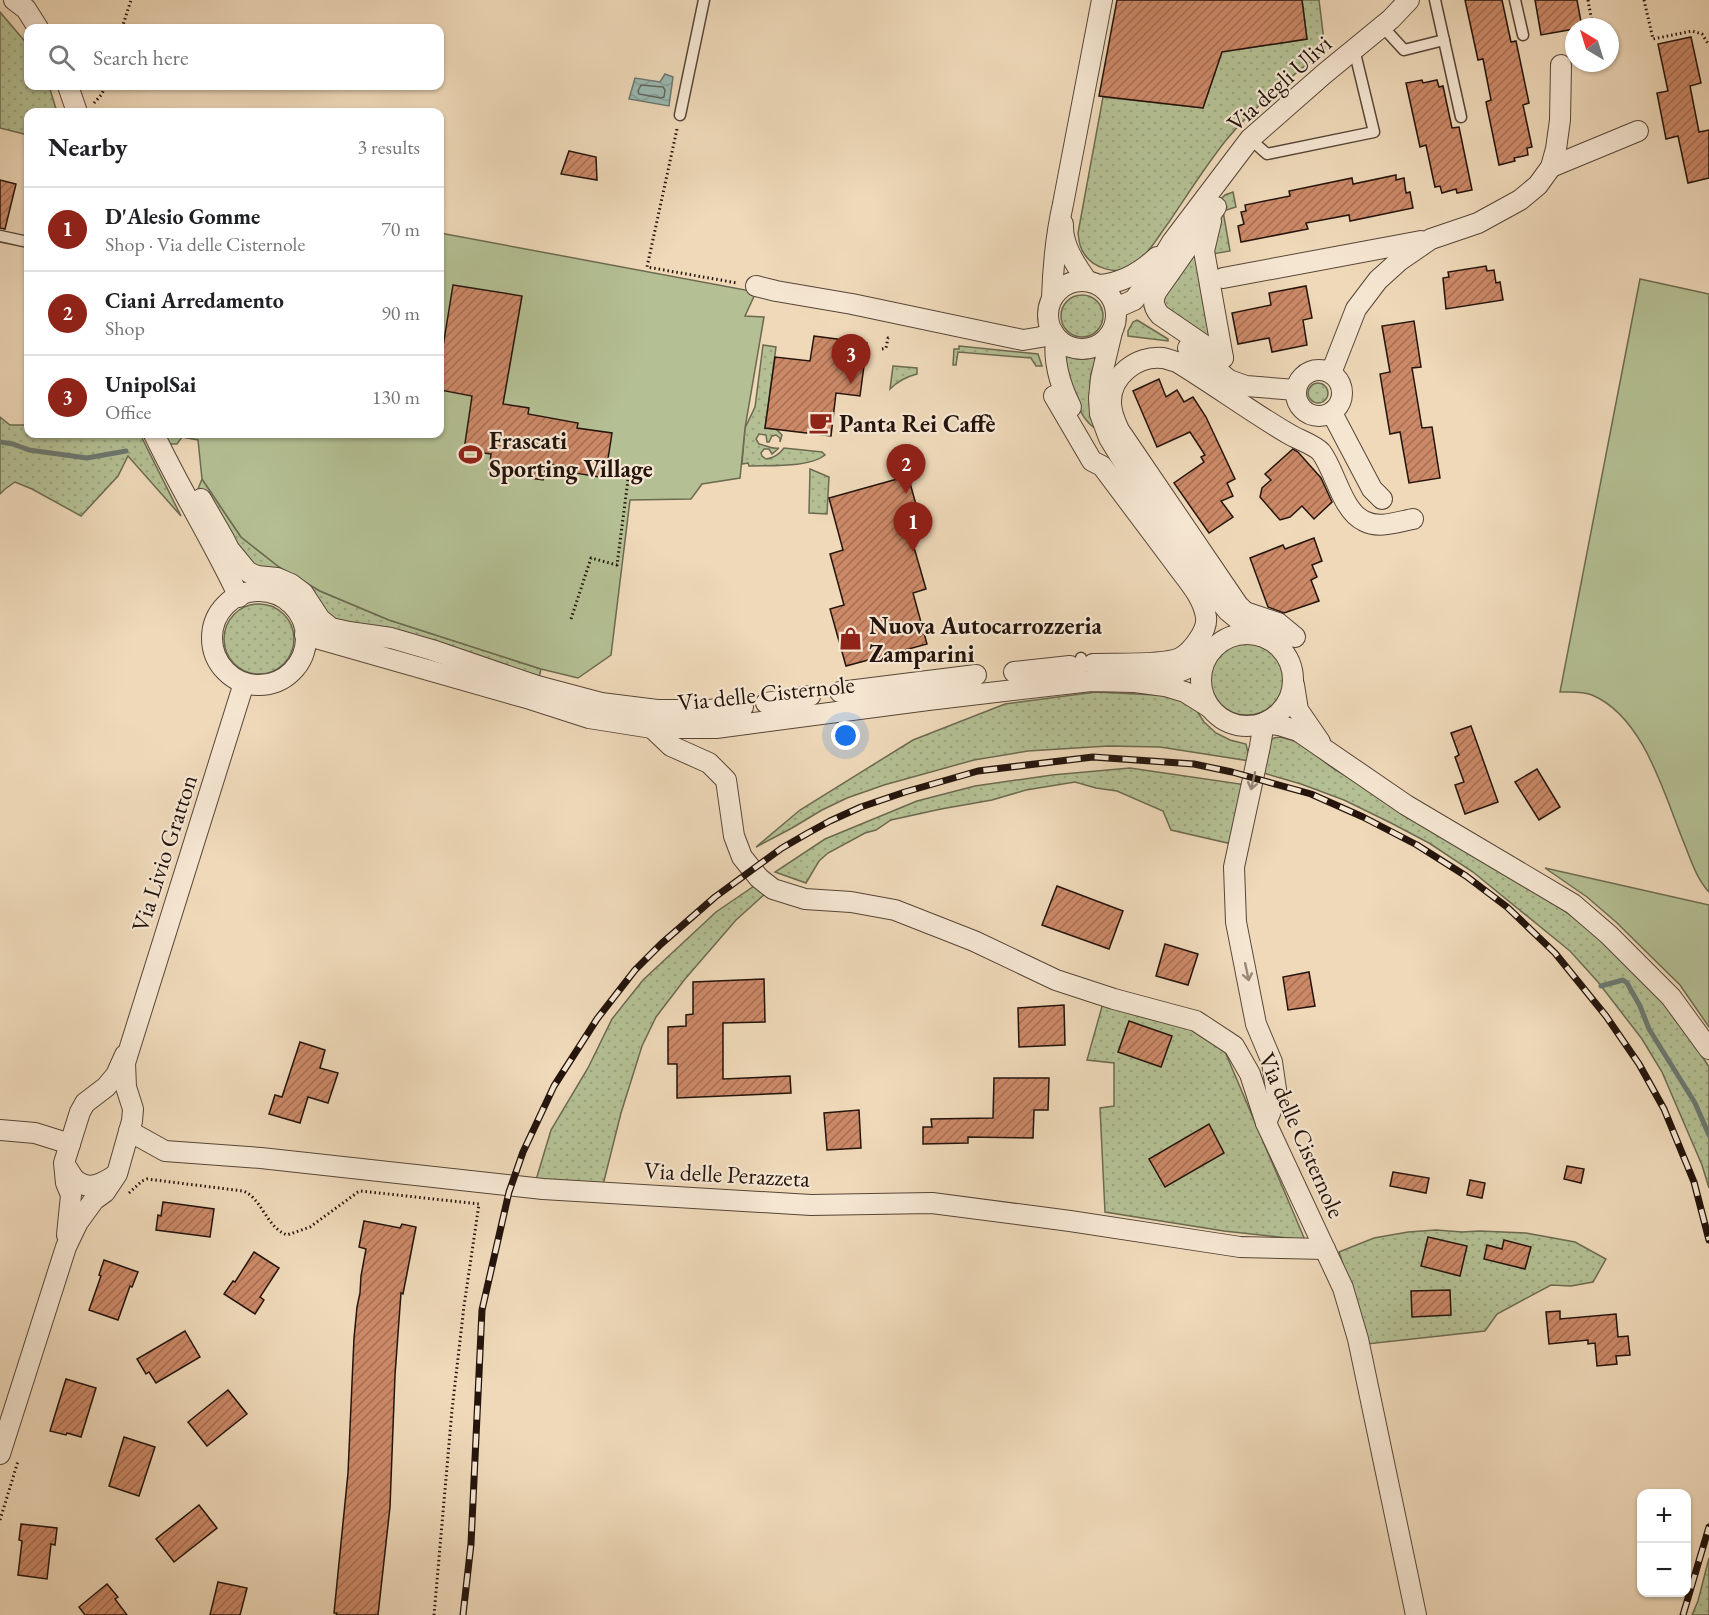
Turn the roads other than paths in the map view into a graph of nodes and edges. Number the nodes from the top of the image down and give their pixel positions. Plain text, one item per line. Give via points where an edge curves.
1 (14, 0) edge
2 (704, 0) edge
3 (1102, 0) edge
4 (1409, 0) edge
5 (1435, 0) edge
6 (1515, 0) edge
7 (35, 24) edge
8 (1382, 26) junction
9 (1523, 35) dead end
10 (1444, 40) junction
11 (1354, 49) junction
12 (1561, 65) dead end
13 (71, 90) edge
14 (82, 108) edge
15 (680, 116) road end
16 (1461, 117) dead end
17 (1638, 131) dead end
18 (1250, 139) junction
19 (1551, 167) junction
20 (1064, 204) junction
21 (1216, 207) joint
22 (0, 236) edge
23 (1431, 240) junction
24 (24, 241) edge
25 (1172, 242) junction
26 (1223, 278) dead end
27 (1093, 283) junction
28 (756, 286) road end
29 (1052, 298) junction
30 (1116, 309) junction
31 (1112, 332) junction
32 (1054, 335) junction
33 (1215, 370) junction
34 (1331, 373) junction
35 (1101, 378) junction
36 (1296, 390) junction
37 (1054, 396) dead end
38 (1333, 411) junction
39 (156, 438) edge
40 (201, 499) dead end
41 (1382, 499) dead end
42 (1147, 500) junction
43 (1413, 519) dead end
44 (1203, 581) junction
45 (239, 597) junction
46 (299, 633) junction
47 (1295, 638) dead end
48 (1268, 639) junction
49 (1209, 653) junction
50 (1081, 662) junction
51 (1288, 671) junction
52 (1014, 672) dead end
53 (976, 675) dead end
54 (1081, 682) junction
55 (1135, 682) junction
56 (244, 683) junction
57 (840, 692) dead end
58 (810, 696) dead end
59 (766, 703) dead end
60 (743, 707) dead end
61 (1209, 707) junction
62 (1264, 723) junction
63 (652, 728) junction
64 (1327, 750) junction
65 (131, 1041) junction
66 (1709, 1049) edge
67 (85, 1102) junction
68 (1266, 1123) junction
69 (131, 1126) junction
70 (0, 1130) edge
71 (72, 1136) junction
72 (165, 1151) junction
73 (122, 1155) junction
74 (64, 1163) junction
75 (117, 1174) junction
76 (66, 1247) junction
77 (1325, 1249) junction
78 (0, 1454) edge
79 (1416, 1615) edge

1 - 7 street
2 - 15 lane
3 - 20 street
4 - 8 street, Via degli Ulivi
5 - 10 lane
6 - 9 lane
8 - 10 lane via 1404,50
8 - 11 street, Via degli Ulivi
10 - 16 lane
11 - 18 street, Via degli Ulivi
11 - 18 lane via 1374,132 1267,154
12 - 19 street via 1560,120
13 - 14 street
17 - 19 street
18 - 25 street, Via degli Ulivi
19 - 23 street via 1520,200 1478,223
20 - 27 street via 1067,244 1074,262
20 - 29 street via 1057,230
21 - 21 street via 1157,291 1153,303 1160,315 1223,358 1204,250
22 - 24 lane
23 - 26 street
23 - 34 street via 1378,280 1356,309
25 - 27 street, Via degli Ulivi via 1146,267 1119,282
25 - 30 street, Via degli Ulivi via 1134,300
27 - 29 street via 1073,282
27 - 30 street via 1108,293
28 - 32 street via 1023,340
29 - 32 street via 1048,311
30 - 31 street
30 - 33 street via 1140,314
31 - 32 street via 1086,349 1065,345
31 - 35 street
32 - 42 street via 1059,378 1084,430
33 - 35 street via 1183,356 1145,351 1120,360
33 - 36 street via 1246,386
34 - 36 street via 1313,371 1299,381
34 - 38 street via 1342,396
35 - 42 street via 1100,414 1109,438
36 - 38 street via 1300,407 1307,413 1316,416
37 - 50 street via 1092,461 1102,466 1187,579 1203,605 1206,619 1199,639 1182,657 1167,662
38 - 41 street via 1372,489
39 - 45 street
40 - 60 street via 229,549 248,572 291,584 331,628 391,638 537,686 611,705 666,711
42 - 44 street
43 - 47 street via 1384,525 1362,521 1348,504 1320,451 1177,362 1148,359 1133,364 1122,374 1113,387 1110,402 1119,430 1238,605 1245,612 1278,623
44 - 48 street via 1228,611
44 - 49 street via 1214,607 1216,624
45 - 46 street via 251,591 265,591 288,600 301,616
45 - 56 street via 218,614 212,641 219,663
46 - 56 street via 306,642 303,653 298,664 282,679 264,685
46 - 63 street, Via delle Cisternole via 589,718
48 - 49 street via 1240,634 1224,639
48 - 51 street via 1280,647 1290,664
49 - 55 street, Via delle Cisternole via 1179,673
49 - 61 street via 1200,682
50 - 52 street
50 - 54 lane
51 - 62 street via 1291,693 1286,705
51 - 64 street via 1298,710
53 - 57 street
54 - 55 street, Via delle Cisternole
54 - 63 street, Via delle Cisternole via 716,728
55 - 61 street, Via delle Cisternole via 1185,692
56 - 65 street, Via Livio Gratton
58 - 59 street
61 - 62 street via 1223,720 1242,726
62 - 64 street via 1298,731
62 -> 68 street via 1233,867 1236,922 1256,1024 1272,1062 1277,1096
63 - 68 street, Via delle Cisternole via 671,746 709,764 726,780 734,836 742,857 773,889 806,899 896,910 1056,980 1196,1021 1234,1046 1250,1074
64 - 66 street via 1406,806 1573,904 1671,998
65 - 67 street, Via Livio Gratton via 116,1075
65 - 69 street, Via Livio Gratton via 125,1063 126,1087 133,1109
67 - 69 street via 113,1099 123,1107
67 - 71 street, Via Livio Gratton
68 - 77 street, Via delle Cisternole
69 - 72 street, Via delle Perazzeta
69 - 73 street, Via Livio Gratton
70 - 71 street
71 - 74 street, Via Livio Gratton
72 - 73 street
72 - 77 street, Via delle Perazzeta via 543,1188 811,1205 932,1203 1240,1247
73 - 75 street, Via Livio Gratton
74 - 75 street via 77,1181 88,1186 102,1184
74 - 76 street, Via Livio Gratton via 71,1195
75 - 76 street, Via Livio Gratton via 78,1222
76 - 78 street, Via Livio Gratton
77 - 79 street, Via delle Cisternole via 1343,1288 1358,1339

